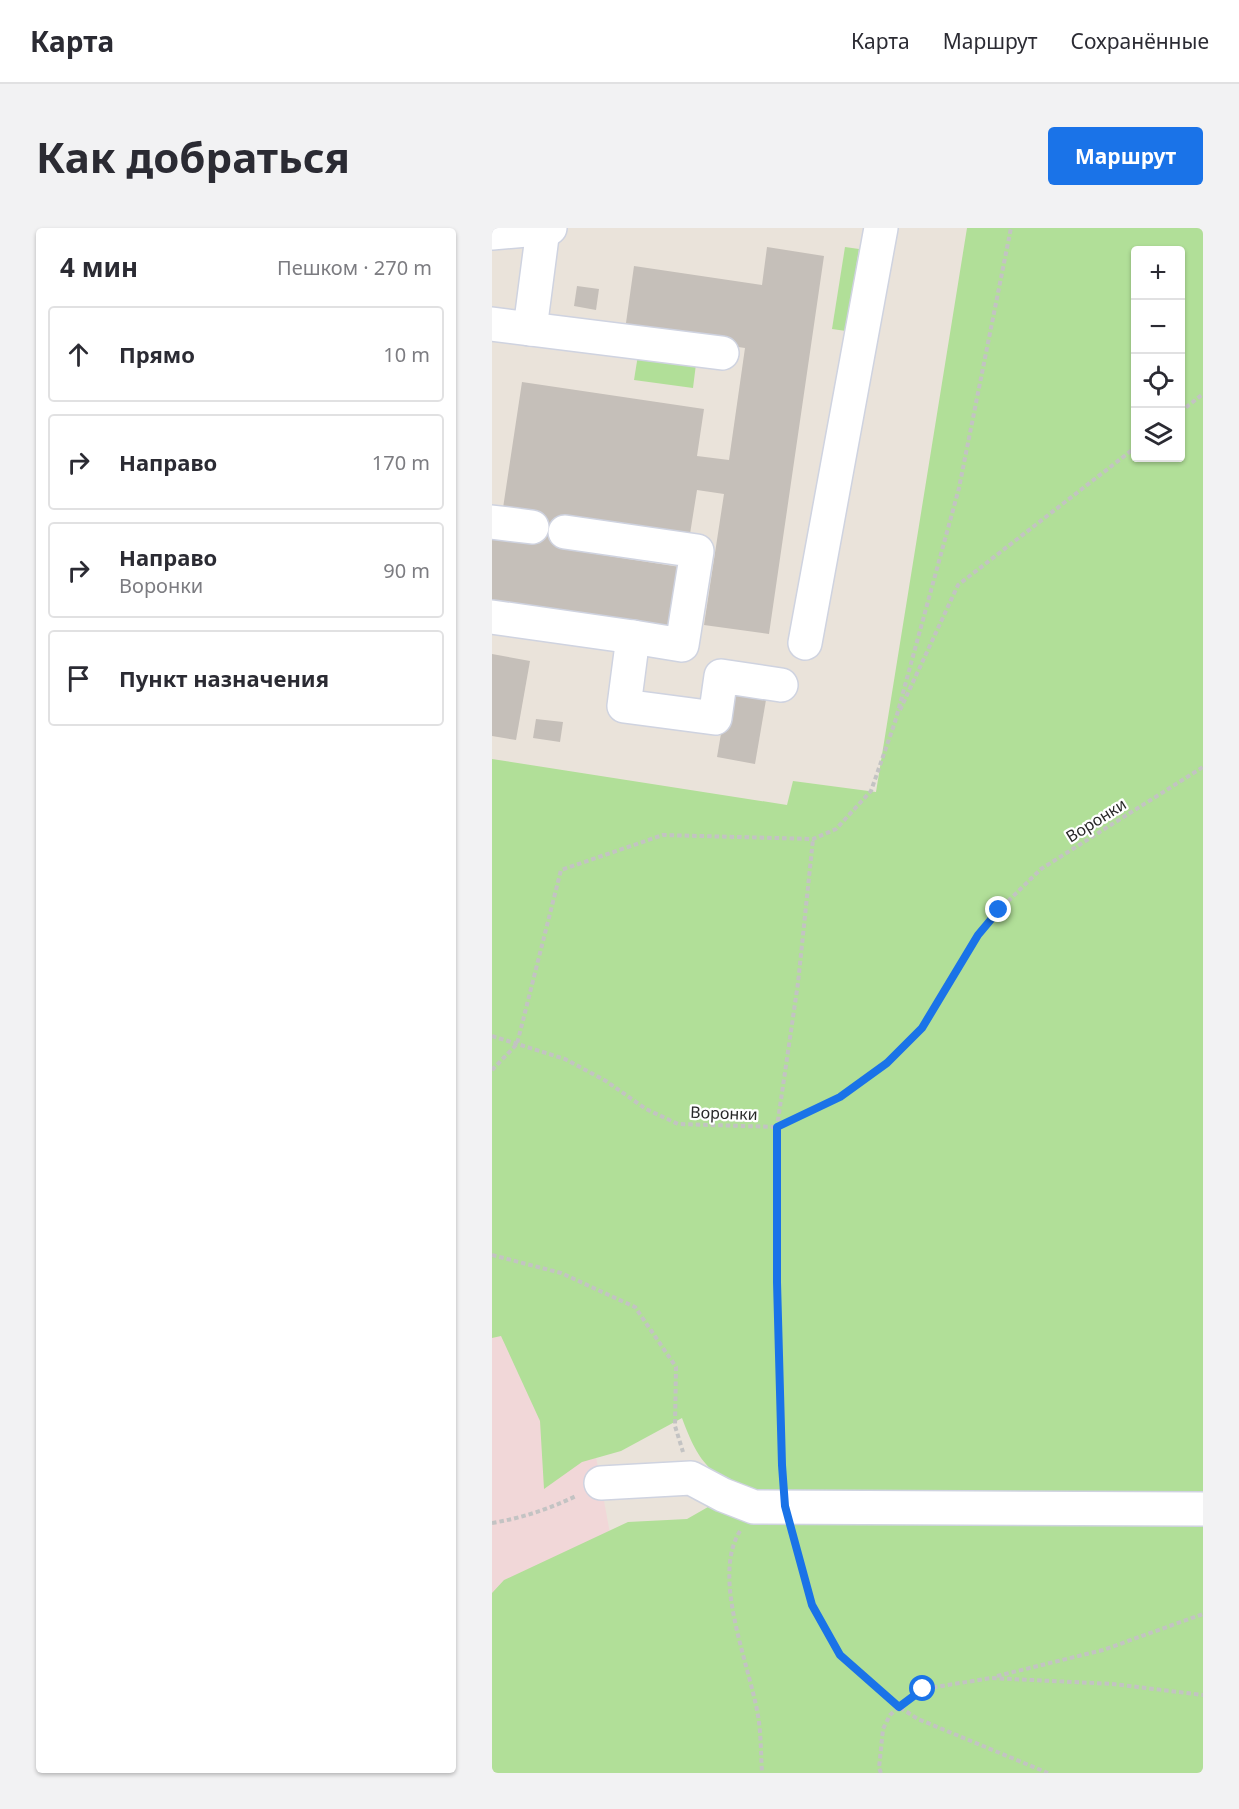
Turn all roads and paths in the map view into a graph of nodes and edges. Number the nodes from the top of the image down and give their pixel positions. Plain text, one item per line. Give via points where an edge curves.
1 (550, 228) edge
2 (881, 228) edge
3 (1011, 228) edge
4 (543, 229) edge
5 (492, 233) edge
6 (492, 324) edge
7 (531, 329) junction
8 (722, 353) dead end
9 (1203, 394) edge
10 (1185, 408) edge
11 (1131, 451) edge
12 (492, 522) edge
13 (531, 527) dead end
14 (565, 532) dead end
15 (492, 617) edge
16 (633, 637) junction
17 (805, 643) dead end
18 (781, 685) dead end
19 (895, 722) junction
20 (1203, 767) edge
21 (813, 839) junction
22 (492, 1036) edge
23 (517, 1044) junction
24 (492, 1070) edge
25 (777, 1127) junction
26 (492, 1255) edge
27 (691, 1478) junction
28 (601, 1483) joint
29 (770, 1507) junction
30 (1203, 1509) edge
31 (492, 1523) edge
32 (1203, 1614) edge
33 (991, 1677) junction
34 (1203, 1695) edge
35 (899, 1707) junction
36 (762, 1773) edge
37 (881, 1773) edge
38 (1048, 1773) edge

1 - 4 lane
2 - 17 lane
3 - 19 path via 959,488
4 - 5 lane
4 - 7 lane
6 - 7 lane
7 - 8 lane
9 - 10 path
11 - 19 path via 958,585
12 - 13 lane
14 - 16 lane via 697,551 682,645
15 - 16 lane
16 - 18 lane via 624,705 715,718 721,676
19 - 21 path via 871,792 836,829
20 - 25 path, Воронки via 1041,869 978,935 922,1028 887,1063 840,1097
21 - 23 path via 663,835 561,870
21 - 25 path
22 - 23 path, Воронки
23 - 24 path
23 - 25 path, Воронки via 565,1059 678,1124
25 - 29 path via 782,1465
26 - 27 path via 561,1273 635,1307 676,1367 675,1426
27 - 28 lane
27 - 29 lane via 723,1495
28 - 31 path via 560,1504
29 - 30 lane
29 - 35 path via 812,1605 840,1655
29 - 36 path via 736,1537 728,1578 759,1721
32 - 33 path via 1103,1650
33 - 34 path via 1113,1684
33 - 35 path via 923,1689
35 - 37 path via 883,1729
35 - 38 path via 918,1719

